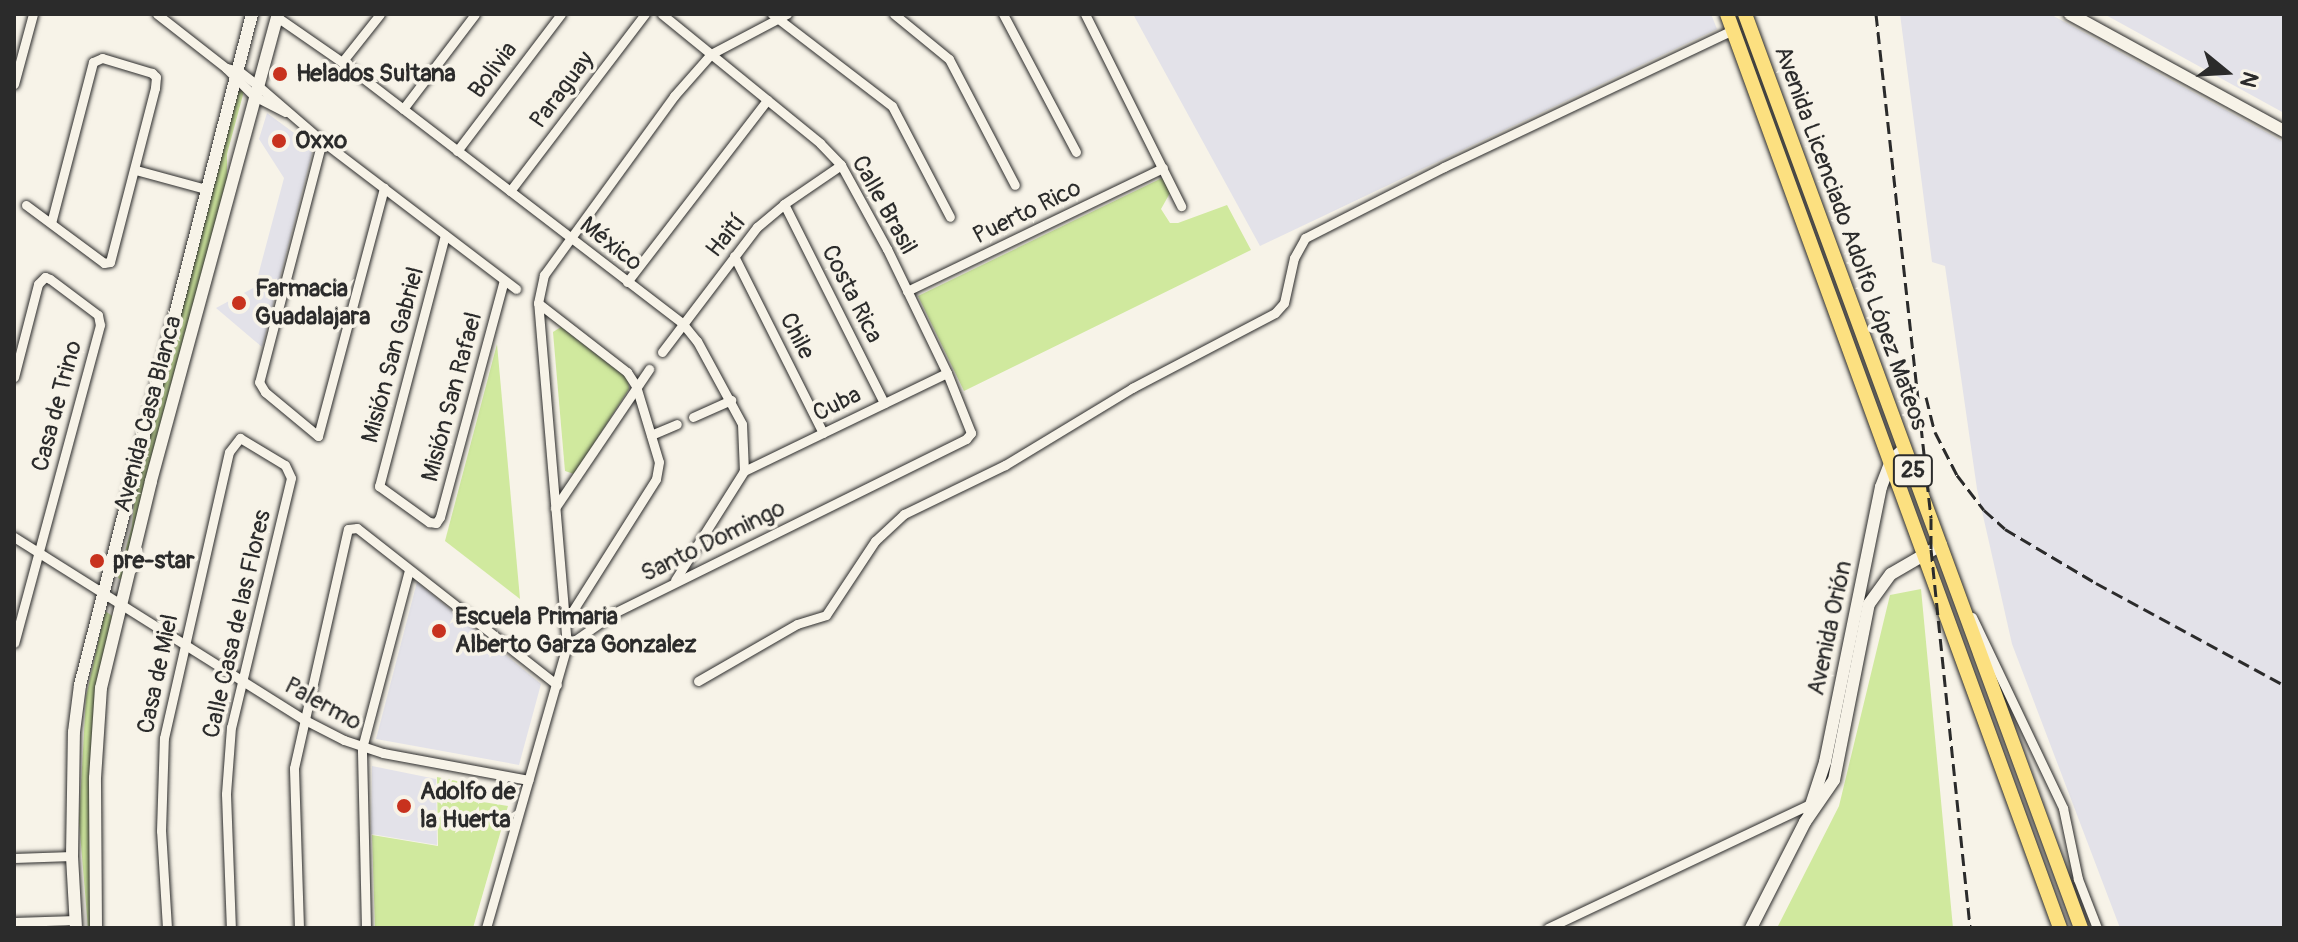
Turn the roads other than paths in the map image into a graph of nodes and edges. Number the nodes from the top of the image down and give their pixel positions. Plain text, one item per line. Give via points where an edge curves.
1 (33, 14) edge
2 (157, 14) edge
3 (252, 14) edge
4 (380, 14) edge
5 (475, 14) edge
6 (561, 14) edge
7 (645, 14) edge
8 (662, 14) edge
9 (894, 14) edge
10 (1003, 14) edge
11 (1085, 14) edge
12 (1727, 14) edge
13 (1745, 14) edge
14 (2070, 14) edge
15 (277, 16) edge
16 (779, 16) edge
17 (1733, 30) junction
18 (711, 54) junction
19 (342, 62) junction
20 (233, 73) junction
21 (14, 84) edge
22 (256, 90) junction
23 (767, 100) junction
24 (403, 109) junction
25 (2284, 131) edge
26 (322, 141) junction
27 (457, 151) junction
28 (1076, 152) dead end
29 (841, 165) junction
30 (1163, 168) junction
31 (136, 170) junction
32 (1015, 185) dead end
33 (384, 188) junction
34 (206, 189) junction
35 (510, 191) junction
36 (784, 204) junction
37 (26, 205) dead end
38 (1181, 206) dead end
39 (950, 217) dead end
40 (51, 223) junction
41 (445, 235) junction
42 (570, 238) junction
43 (734, 256) junction
44 (504, 280) junction
45 (627, 282) junction
46 (516, 289) dead end
47 (907, 291) junction
48 (538, 303) junction
49 (683, 324) junction
50 (662, 352) dead end
51 (649, 369) dead end
52 (947, 373) junction
53 (14, 377) edge
54 (636, 386) junction
55 (731, 400) junction
56 (884, 403) junction
57 (693, 417) dead end
58 (677, 424) dead end
59 (823, 433) junction
60 (971, 433) joint
61 (651, 435) junction
62 (240, 438) joint
63 (1905, 448) junction
64 (1891, 461) junction
65 (744, 471) junction
66 (555, 508) junction
67 (436, 523) joint
68 (14, 537) edge
69 (1941, 545) junction
70 (38, 552) junction
71 (1924, 553) junction
72 (409, 570) junction
73 (673, 583) junction
74 (104, 593) junction
75 (1941, 598) junction
76 (1864, 602) junction
77 (121, 603) junction
78 (1964, 607) junction
79 (564, 624) junction
80 (14, 643) edge
81 (184, 644) junction
82 (567, 646) junction
83 (242, 681) junction
84 (698, 681) dead end
85 (557, 685) junction
86 (303, 719) junction
87 (362, 748) junction
88 (529, 780) junction
89 (1824, 798) junction
90 (1811, 803) junction
91 (1805, 822) junction
92 (72, 856) junction
93 (14, 858) edge
94 (14, 922) edge
95 (76, 924) edge
96 (96, 928) edge
97 (167, 928) edge
98 (231, 928) edge
99 (299, 928) edge
100 (366, 928) edge
101 (486, 928) edge
102 (1548, 928) edge
103 (1751, 928) edge
104 (2060, 928) edge
105 (2081, 928) edge
106 (2097, 928) edge

1 - 21 street
2 - 20 street
3 - 20 street, Avenida Casa Blanca
4 - 19 street
5 - 24 street
6 - 27 street, Bolivia
7 - 35 street, Paraguay
8 - 18 street, Calle Brasil
9 - 32 street via 949,59
10 - 28 street
11 - 30 street
12 - 17 main road, Avenida Licenciado Adolfo López Mateos / 25
13 - 63 main road, Avenida Licenciado Adolfo López Mateos / 25
14 - 25 street
15 - 19 street, México
15 - 22 street, Avenida Casa Blanca
16 - 18 street
16 - 39 street via 892,106
17 - 64 main road, Avenida Licenciado Adolfo López Mateos / 25
17 - 84 street via 1305,238 1294,258 1284,303 1275,313 1132,388 1005,465 904,514 875,541 826,615 797,624
18 - 23 street, Calle Brasil
18 - 42 street
19 - 24 street, México
20 - 22 street
20 - 34 street, Avenida Casa Blanca
22 - 26 street
22 - 77 street, Avenida Casa Blanca
23 - 29 street, Calle Brasil
23 - 45 street
24 - 27 street, México
26 - 33 street
26 - 33 street via 259,386 318,436
27 - 35 street, México
29 - 36 street, Haití
29 - 47 street, Calle Brasil
30 - 38 street
30 - 47 street, Puerto Rico
31 - 34 street
31 - 40 street via 108,263
31 - 40 street via 156,77 96,58
33 - 41 street
34 - 74 street, Avenida Casa Blanca
35 - 42 street, México
36 - 43 street, Haití
36 - 56 street, Costa Rica
37 - 40 street
41 - 44 street
41 - 67 street, Misión San Gabriel via 379,486
42 - 45 street, México
42 - 48 street via 544,275
43 - 49 street, Haití
43 - 59 street, Chile
44 - 46 street
44 - 67 street, Misión San Rafael
45 - 49 street, México
47 - 52 street, Calle Brasil
48 - 54 street via 609,355
48 - 66 street
49 - 50 street, Haití
49 - 55 street, México
51 - 54 street
52 - 56 street, Cuba
52 - 60 street, Calle Brasil
53 - 70 street, Casa de Trino via 38,284 45,277 100,319
54 - 61 street
54 - 66 street
55 - 57 street
55 - 65 street, México via 745,433
56 - 59 street, Cuba
58 - 61 street
59 - 65 street, Cuba
60 - 73 street, Santo Domingo
61 - 79 street via 659,462 656,479
62 - 81 street, Casa de Miel via 229,452
62 - 83 street, Calle Casa de las Flores via 291,473
63 - 64 street, Avenida Orión
63 - 69 main road, Avenida Licenciado Adolfo López Mateos / 25
64 - 71 main road, Avenida Licenciado Adolfo López Mateos / 25
64 - 76 street, Avenida Orión via 1881,487
65 - 73 street
66 - 79 street
68 - 70 street, Palermo
69 - 71 street, Avenida Orión
69 - 78 main road, Avenida Licenciado Adolfo López Mateos / 25
70 - 74 street, Palermo
70 - 80 street, Casa de Trino
71 - 75 main road, Avenida Licenciado Adolfo López Mateos / 25
71 - 76 street, Avenida Orión via 1891,574
72 - 85 street
72 - 86 street via 351,527
72 - 87 street
73 - 82 street, Santo Domingo via 614,613
74 - 77 street, Palermo
74 - 92 street, Avenida Casa Blanca via 76,714
75 - 78 street
75 - 104 main road, Avenida Licenciado Adolfo López Mateos / 25
76 - 89 street, Avenida Orión via 1837,772
76 - 90 street, Avenida Orión
77 - 81 street, Palermo
77 - 96 street, Avenida Casa Blanca via 99,702
78 - 105 main road, Avenida Licenciado Adolfo López Mateos / 25
78 - 106 street via 1983,635 2068,821 2078,879
79 - 82 street
81 - 83 street, Palermo
81 - 97 street, Casa de Miel via 160,782
82 - 85 street
83 - 86 street, Palermo
83 - 98 street, Calle Casa de las Flores via 226,781
85 - 88 street
86 - 87 street, Palermo
86 - 99 street via 293,783
87 - 88 street, Palermo
87 - 100 street
88 - 101 street
89 - 90 street
89 - 91 street, Avenida Orión
90 - 91 street, Avenida Orión
90 - 102 street
91 - 103 street, Avenida Orión
92 - 93 street
92 - 95 street, Avenida Casa Blanca
94 - 95 street

